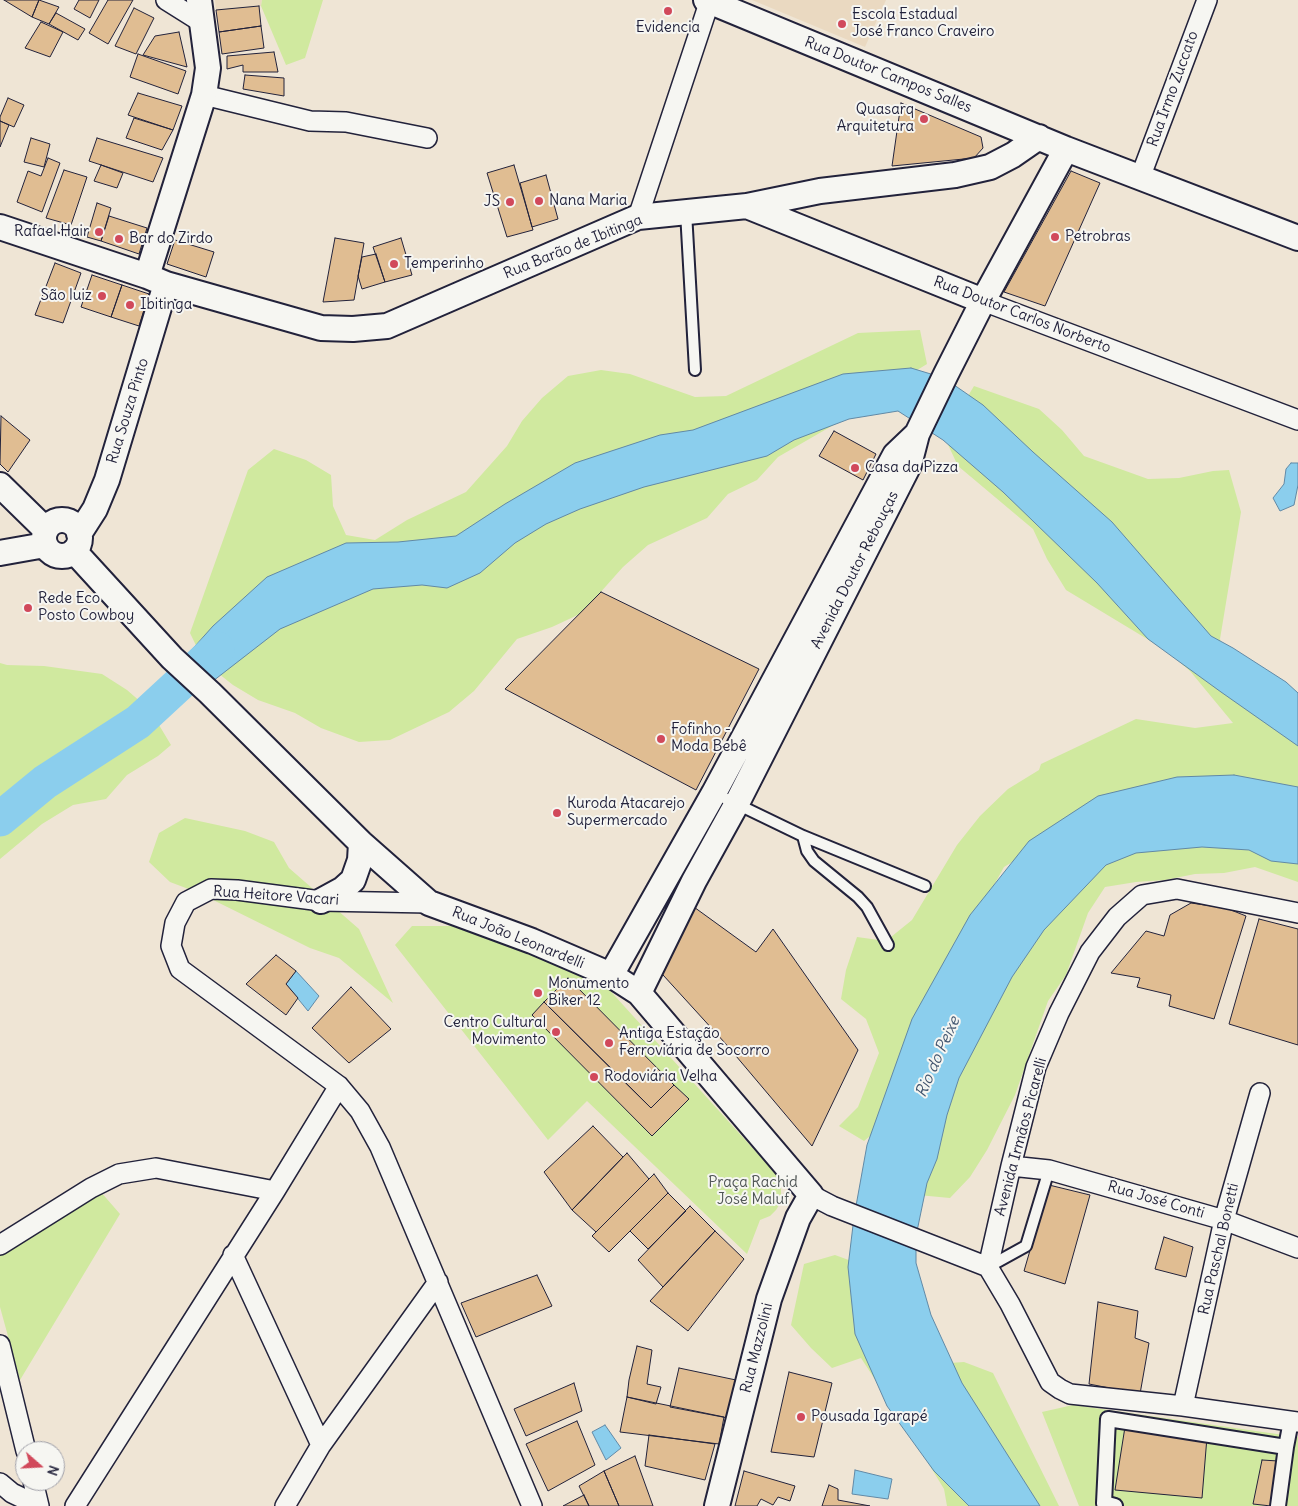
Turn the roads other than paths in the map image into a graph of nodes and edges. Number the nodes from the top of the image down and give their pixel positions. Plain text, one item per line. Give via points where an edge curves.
1 (166, 0) edge
2 (709, 0) edge
3 (1206, 0) edge
4 (200, 11) edge
5 (204, 95) junction
6 (1039, 137) junction
7 (427, 138) dead end
8 (1066, 149) junction
9 (1140, 178) junction
10 (820, 191) junction
11 (747, 206) junction
12 (686, 212) junction
13 (638, 217) junction
14 (0, 227) edge
15 (813, 232) junction
16 (1298, 238) edge
17 (157, 280) junction
18 (983, 301) junction
19 (695, 370) dead end
20 (1298, 420) edge
21 (0, 485) edge
22 (46, 537) junction
23 (76, 543) junction
24 (0, 553) edge
25 (790, 672) junction
26 (714, 793) junction
27 (736, 805) junction
28 (803, 836) junction
29 (360, 842) junction
30 (670, 870) junction
31 (694, 881) junction
32 (925, 886) dead end
33 (321, 901) junction
34 (428, 902) junction
35 (1298, 913) edge
36 (888, 946) dead end
37 (611, 975) junction
38 (639, 993) junction
39 (339, 1086) junction
40 (1260, 1093) dead end
41 (1010, 1166) junction
42 (1049, 1170) junction
43 (275, 1191) junction
44 (811, 1195) junction
45 (1224, 1220) junction
46 (0, 1245) edge
47 (1298, 1248) edge
48 (233, 1255) junction
49 (988, 1267) junction
50 (438, 1282) junction
51 (0, 1345) edge
52 (1183, 1406) junction
53 (1294, 1422) edge
54 (24, 1441) edge
55 (321, 1446) junction
56 (1286, 1447) junction
57 (0, 1484) edge
58 (35, 1491) edge
59 (39, 1506) edge
60 (75, 1506) edge
61 (285, 1506) edge
62 (532, 1506) edge
63 (717, 1506) edge
64 (1115, 1506) edge
65 (1278, 1506) edge

1 - 4 street
2 - 6 street, Rua Doutor Campos Salles
2 - 13 street
3 - 9 street, Rua Irmo Zuccato
4 - 5 street, Rua Souza Pinto via 208,68
5 - 7 street via 310,121 346,122
5 - 17 street, Rua Souza Pinto
6 - 8 street, Rua Doutor Campos Salles
6 - 10 street, Rua Barão de Ibitinga via 990,167 955,175
8 - 9 street, Rua Doutor Campos Salles
8 - 18 street
9 - 16 street
10 - 11 street, Rua Barão de Ibitinga
10 - 15 street via 810,212
11 - 12 street, Rua Barão de Ibitinga
11 - 15 street, Rua Doutor Carlos Norberto
12 - 13 street, Rua Barão de Ibitinga
12 - 19 lane
13 - 17 street, Rua Barão de Ibitinga via 387,326 322,328
14 - 17 street, Rua Barão de Ibitinga
15 - 18 street, Rua Doutor Carlos Norberto
17 - 23 street, Rua Souza Pinto via 107,480
18 - 20 street, Rua Doutor Carlos Norberto
18 - 25 street, Avenida Doutor Rebouças via 919,430 895,455 854,552
21 - 22 street
22 - 23 street via 48,550 58,556 64,556
22 - 24 street
23 - 29 street, Rua João Leonardelli via 91,574
25 - 26 street, Avenida Doutor Rebouças
25 - 27 street, Avenida Doutor Rebouças
26 - 27 lane
26 - 30 street, Avenida Doutor Rebouças
27 - 28 lane
27 - 31 street, Avenida Doutor Rebouças
28 - 32 lane
28 - 36 lane via 814,861 867,907
29 - 33 street via 360,860 353,880
29 - 34 street, Rua João Leonardelli
30 - 31 street
30 - 37 street, Avenida Doutor Rebouças
31 - 38 street, Avenida Doutor Rebouças
33 - 34 street, Rua Heitore Vacari
33 - 39 street, Rua Heitore Vacari via 211,889 186,902 175,923 171,946 180,969
34 - 37 street, Rua João Leonardelli
35 - 41 street, Avenida Irmãos Picarelli via 1177,889 1142,895 1117,917 1090,952 1059,1013 1036,1067
37 - 38 street, Rua João Leonardelli
38 - 44 street, Rua João Leonardelli
39 - 43 street
39 - 50 street, Rua Heitore Vacari via 360,1111 380,1147
40 - 45 street, Rua Paschal Bonetti
41 - 42 street, Rua José Conti
41 - 49 street, Avenida Irmãos Picarelli
42 - 45 street, Rua José Conti
42 - 49 lane via 1026,1246
43 - 46 street via 156,1168 119,1174
43 - 48 street
44 - 49 street
44 - 63 street, Rua Mazzolini via 798,1218 769,1299
45 - 47 street, Rua José Conti
45 - 52 street, Rua Paschal Bonetti
48 - 55 street
48 - 60 street
49 - 52 street via 1050,1382 1070,1394
50 - 55 street
50 - 62 street, Rua Heitore Vacari
51 - 54 street
52 - 53 street
53 - 56 street
55 - 61 street
56 - 64 street via 1108,1419 1104,1503
56 - 65 street
57 - 59 street
58 - 59 street

